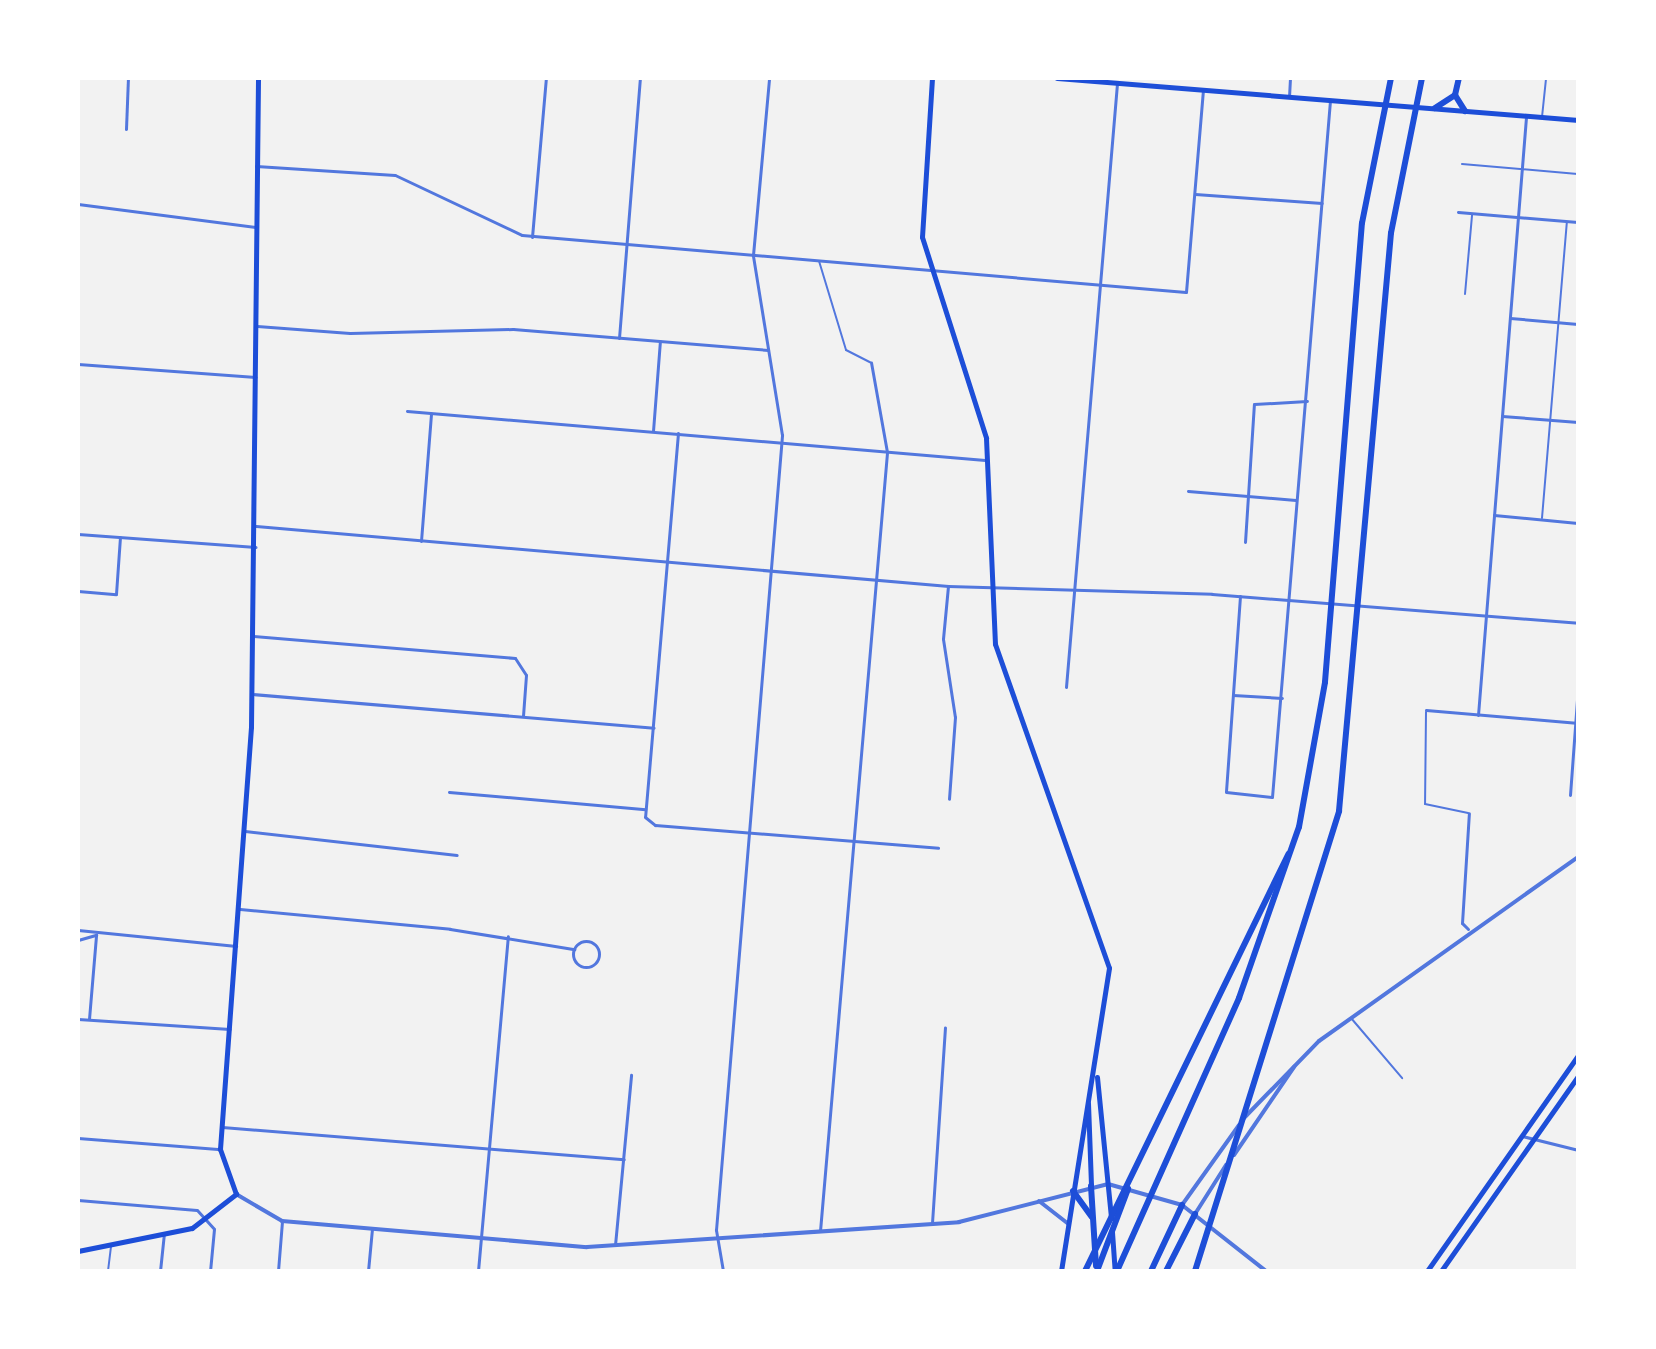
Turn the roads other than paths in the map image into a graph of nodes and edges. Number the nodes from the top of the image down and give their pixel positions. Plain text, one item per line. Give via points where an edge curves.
1 (128, 78) edge
2 (258, 78) edge
3 (546, 78) edge
4 (640, 78) edge
5 (769, 78) edge
6 (932, 78) edge
7 (1057, 78) edge
8 (1290, 78) edge
9 (1391, 78) edge
10 (1422, 78) edge
11 (1459, 78) edge
12 (1546, 78) edge
13 (1117, 83) junction
14 (1203, 90) junction
15 (1455, 95) junction
16 (1289, 97) junction
17 (1330, 101) junction
18 (1435, 108) junction
19 (1465, 111) junction
20 (1526, 116) junction
21 (1542, 117) junction
22 (1578, 120) edge
23 (126, 129) dead end
24 (1462, 164) dead end
25 (256, 166) junction
26 (1522, 169) junction
27 (1578, 174) edge
28 (1195, 194) junction
29 (1322, 203) junction
30 (78, 204) edge
31 (1458, 212) dead end
32 (1472, 213) junction
33 (1518, 217) junction
34 (1567, 221) junction
35 (1578, 222) edge
36 (256, 227) junction
37 (532, 237) junction
38 (626, 244) junction
39 (753, 255) junction
40 (819, 261) junction
41 (931, 270) junction
42 (1100, 284) junction
43 (1465, 294) dead end
44 (1510, 318) junction
45 (1558, 322) junction
46 (1578, 324) edge
47 (257, 326) junction
48 (619, 338) junction
49 (660, 341) junction
50 (768, 350) junction
51 (871, 362) joint
52 (78, 364) edge
53 (256, 377) junction
54 (1307, 401) junction
55 (407, 411) dead end
56 (431, 413) junction
57 (1502, 416) junction
58 (1550, 420) junction
59 (1578, 422) edge
60 (653, 431) junction
61 (678, 433) junction
62 (782, 442) junction
63 (887, 452) junction
64 (989, 460) junction
65 (1188, 491) dead end
66 (1249, 496) junction
67 (1298, 500) junction
68 (1494, 515) junction
69 (1542, 520) junction
70 (1578, 523) edge
71 (256, 526) junction
72 (78, 534) edge
73 (120, 537) junction
74 (421, 541) junction
75 (1245, 542) dead end
76 (256, 547) junction
77 (667, 562) junction
78 (772, 570) junction
79 (876, 580) junction
80 (948, 586) junction
81 (990, 589) junction
82 (1073, 590) junction
83 (78, 591) edge
84 (1240, 596) junction
85 (1291, 600) junction
86 (1486, 616) junction
87 (1578, 623) edge
88 (253, 636) junction
89 (1066, 687) dead end
90 (1578, 687) edge
91 (252, 694) junction
92 (1233, 695) junction
93 (1283, 698) junction
94 (1426, 710) joint
95 (1478, 715) junction
96 (523, 716) junction
97 (1576, 723) edge
98 (654, 728) junction
99 (449, 792) dead end
100 (1570, 795) dead end
101 (949, 799) dead end
102 (645, 809) junction
103 (1469, 813) joint
104 (1299, 827) junction
105 (245, 831) junction
106 (750, 831) junction
107 (854, 841) junction
108 (938, 848) dead end
109 (457, 855) dead end
110 (1578, 857) edge
111 (240, 909) junction
112 (1468, 929) junction
113 (78, 930) edge
114 (96, 935) junction
115 (508, 936) junction
116 (78, 940) edge
117 (236, 946) junction
118 (574, 949) junction
119 (1351, 1018) junction
120 (78, 1019) edge
121 (89, 1019) junction
122 (945, 1027) dead end
123 (230, 1029) junction
124 (1578, 1055) edge
125 (1294, 1066) junction
126 (631, 1075) dead end
127 (1097, 1076) junction
128 (1578, 1076) edge
129 (1402, 1078) dead end
130 (1088, 1102) junction
131 (222, 1127) junction
132 (1522, 1136) junction
133 (78, 1138) edge
134 (1532, 1143) junction
135 (1145, 1145) junction
136 (490, 1148) junction
137 (220, 1149) junction
138 (1578, 1150) edge
139 (624, 1159) junction
140 (1108, 1184) junction
141 (1091, 1186) junction
142 (1073, 1191) junction
143 (236, 1194) junction
144 (78, 1200) edge
145 (1039, 1201) junction
146 (1182, 1205) junction
147 (1195, 1214) junction
148 (206, 1220) junction
149 (282, 1221) junction
150 (932, 1223) junction
151 (1068, 1224) junction
152 (1095, 1225) junction
153 (372, 1229) junction
154 (820, 1231) junction
155 (164, 1235) junction
156 (480, 1239) junction
157 (717, 1239) junction
158 (111, 1244) junction
159 (615, 1245) junction
160 (78, 1251) edge
161 (1115, 1261) joint
162 (108, 1271) edge
163 (160, 1271) edge
164 (210, 1271) edge
165 (278, 1271) edge
166 (368, 1271) edge
167 (478, 1271) edge
168 (723, 1271) edge
169 (1061, 1271) edge
170 (1085, 1271) edge
171 (1097, 1271) edge
172 (1117, 1271) edge
173 (1151, 1271) edge
174 (1166, 1271) edge
175 (1195, 1271) edge
176 (1266, 1271) edge
177 (1427, 1271) edge
178 (1441, 1271) edge

1 - 23 street
2 - 25 main road
3 - 37 street
4 - 38 street
5 - 39 street
6 - 41 main road via 921,219
7 - 13 main road
8 - 16 street
9 - 104 highway via 1362,223 1325,682
10 - 175 highway via 1391,233 1349,751 1335,825
11 - 15 highway
12 - 21 lane
13 - 14 main road
13 - 42 street
14 - 16 main road
14 - 28 street
15 - 18 highway
15 - 19 highway
16 - 17 main road
17 - 18 main road
17 - 29 street
18 - 19 main road
19 - 20 main road
20 - 21 main road
20 - 26 street
21 - 22 main road
24 - 26 lane
25 - 36 main road
25 - 37 street via 395,175
26 - 27 lane
26 - 33 street
28 - 29 street
28 - 42 street via 1186,292
29 - 54 street
30 - 36 street
31 - 32 street
32 - 33 street
32 - 43 lane
33 - 34 street
33 - 44 street
34 - 35 street
34 - 45 lane
36 - 47 main road
37 - 38 street
38 - 39 street
38 - 48 street
39 - 40 street
39 - 50 street
40 - 41 street
40 - 51 lane via 846,350
41 - 42 street
41 - 64 main road
42 - 82 street
44 - 45 street
44 - 57 street
45 - 46 street
45 - 58 lane
47 - 48 street via 350,333 513,329
47 - 53 main road
48 - 49 street
49 - 50 street
49 - 60 street
50 - 62 street
51 - 63 street
52 - 53 street
53 - 71 main road
54 - 66 street via 1254,404
54 - 67 street
55 - 56 street
56 - 60 street
56 - 74 street
57 - 58 street
57 - 68 street
58 - 59 street
58 - 69 lane
60 - 61 street
61 - 62 street
61 - 77 street
62 - 63 street
62 - 78 street
63 - 64 street
63 - 79 street
64 - 81 main road
65 - 66 street
66 - 67 street
66 - 75 street
67 - 85 street
68 - 69 street
68 - 86 street
69 - 70 street
71 - 74 street
71 - 76 main road
72 - 73 street
73 - 76 street
73 - 83 street via 116,594
74 - 77 street
76 - 88 main road
77 - 78 street
77 - 98 street
78 - 79 street
78 - 106 street
79 - 80 street
79 - 107 street
80 - 81 street
80 - 101 street via 943,639 955,717
81 - 82 street
81 - 127 main road via 998,661 1107,953
82 - 84 street
82 - 89 street
84 - 85 street
84 - 92 street
85 - 86 street
85 - 93 street
86 - 87 street
86 - 95 street
88 - 91 main road
88 - 96 street via 515,658 526,675
90 - 97 street
91 - 96 street
91 - 105 main road
92 - 93 street
92 - 93 street via 1226,792 1272,797
94 - 95 street
94 - 103 lane via 1425,804
95 - 97 street
96 - 98 street
97 - 100 street
98 - 102 street
99 - 102 street
102 - 106 street via 655,825
103 - 112 street via 1462,923
104 - 135 highway via 1249,947
104 - 172 highway via 1239,998
105 - 109 street
105 - 111 main road
106 - 107 street
106 - 157 street
107 - 108 street
107 - 154 street
110 - 112 street
111 - 115 street
111 - 117 main road
112 - 119 street
113 - 114 street
114 - 116 street
114 - 117 street
114 - 121 street
115 - 118 street
115 - 136 street
117 - 123 main road
118 - 118 street via 579,965 598,958 590,942
119 - 125 street
119 - 129 lane
120 - 121 street
121 - 123 street
122 - 150 street
123 - 131 main road
124 - 132 main road
125 - 146 street via 1236,1128
125 - 147 street
126 - 139 street
127 - 130 main road
127 - 140 main road
128 - 134 main road
130 - 141 main road
130 - 142 main road
131 - 136 street
131 - 137 main road
132 - 134 street
132 - 177 main road
133 - 137 street
134 - 138 street
134 - 178 main road
135 - 170 highway
135 - 171 highway
136 - 139 street
136 - 156 street
137 - 143 main road
139 - 159 street
140 - 141 street
140 - 146 street
140 - 161 main road
141 - 142 street
141 - 152 highway
142 - 145 street
142 - 151 main road
142 - 152 highway
143 - 148 main road
143 - 149 street
144 - 148 street via 195,1209
145 - 150 street via 1003,1216
145 - 151 street
146 - 147 street
146 - 173 highway
147 - 174 highway
147 - 176 street
148 - 155 main road
148 - 164 street via 214,1229
149 - 153 street
149 - 165 street
150 - 154 street
151 - 169 main road
152 - 171 highway
153 - 156 street
153 - 166 street
154 - 157 street
155 - 158 main road
155 - 163 street
156 - 159 street
156 - 167 street
157 - 159 street
157 - 168 street
158 - 160 main road
158 - 162 lane
161 - 172 highway

